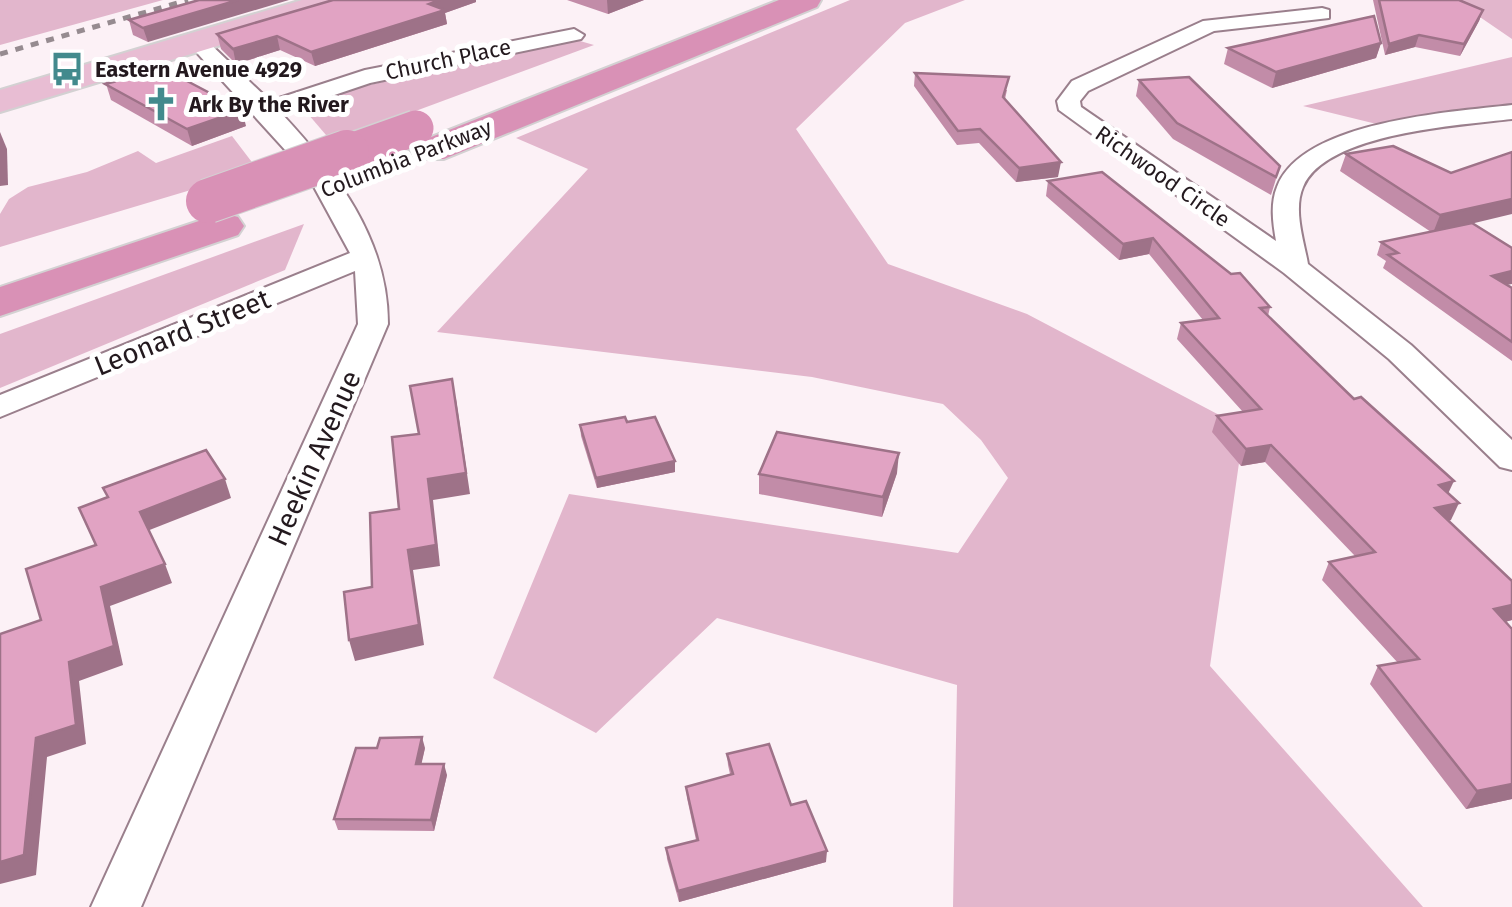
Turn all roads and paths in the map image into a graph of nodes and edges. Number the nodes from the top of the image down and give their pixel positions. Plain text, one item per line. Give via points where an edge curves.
1 (335, 0) edge
2 (743, 0) edge
3 (806, 0) edge
4 (1322, 14) dead end
5 (574, 35) dead end
6 (198, 42) junction
7 (0, 101) edge
8 (266, 110) junction
9 (1512, 112) edge
10 (423, 139) junction
11 (215, 214) junction
12 (364, 257) junction
13 (1294, 267) junction
14 (0, 270) edge
15 (0, 302) edge
16 (0, 407) edge
17 (1512, 459) edge
18 (116, 907) edge

1 - 6 main road
2 - 10 highway, Columbia Parkway
3 - 10 highway, Columbia Parkway
4 - 13 street, Richwood Circle via 1210,26 1080,86 1068,101 1080,119
5 - 8 street, Church Place via 365,77
6 - 7 main road
6 - 8 street, Heekin Avenue
8 - 12 street, Heekin Avenue via 328,179
9 - 13 street via 1397,129 1306,164 1286,199
10 - 11 highway, Columbia Parkway
11 - 14 highway, Columbia Parkway
11 - 15 highway, Columbia Parkway
12 - 16 street, Leonard Street
12 - 18 street, Heekin Avenue via 378,296 373,324
13 - 17 street via 1400,352

